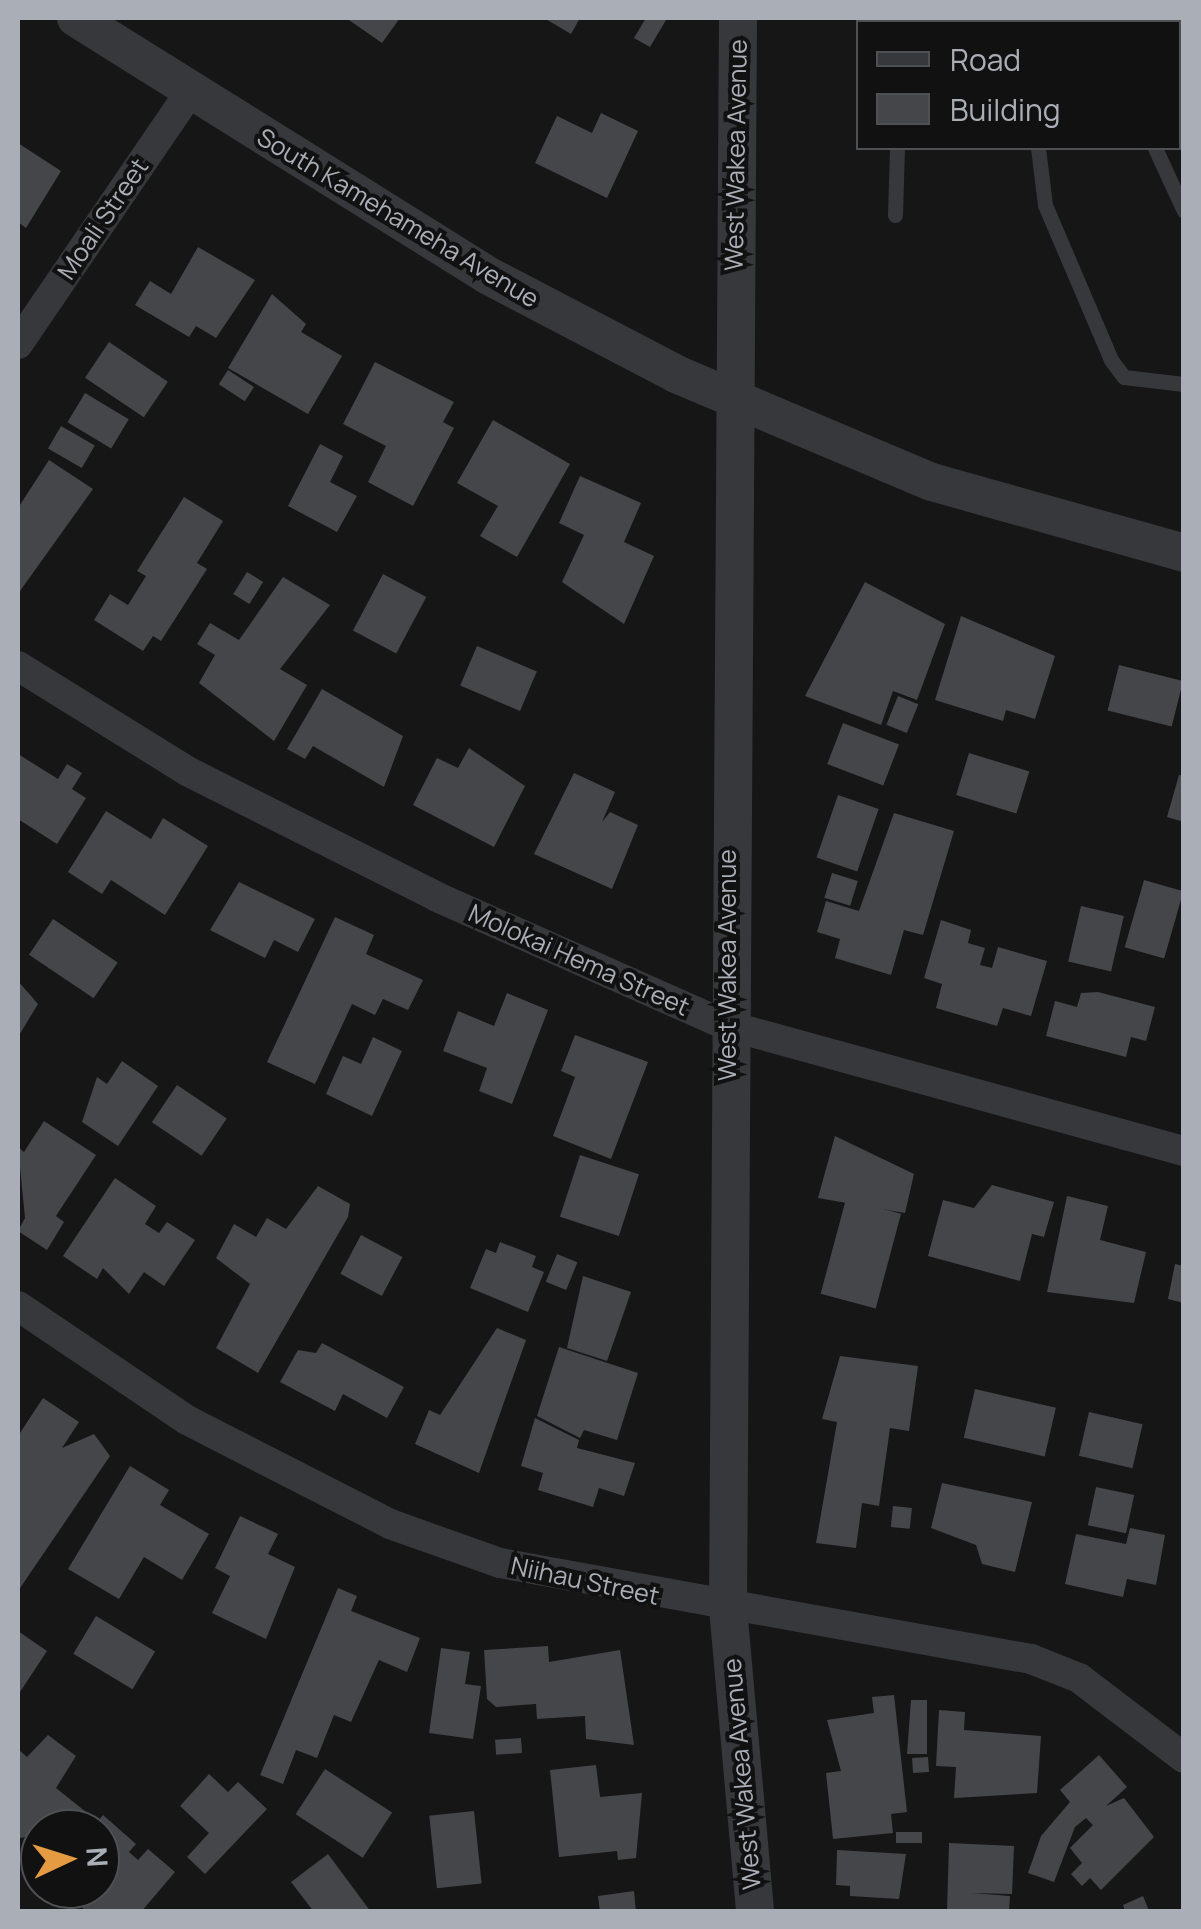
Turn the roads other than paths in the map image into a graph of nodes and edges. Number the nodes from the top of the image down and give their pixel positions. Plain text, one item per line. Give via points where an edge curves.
1 (76, 18) edge
2 (738, 18) edge
3 (188, 93) junction
4 (897, 150) edge
5 (1038, 150) edge
6 (1156, 150) edge
7 (1184, 211) edge
8 (894, 215) dead end
9 (18, 344) edge
10 (1184, 384) edge
11 (732, 397) junction
12 (1184, 553) edge
13 (18, 666) edge
14 (726, 1025) junction
15 (1184, 1151) edge
16 (18, 1306) edge
17 (728, 1608) junction
18 (1184, 1758) edge
19 (755, 1912) edge

1 - 3 street, South Kamehameha Avenue
2 - 11 street, West Wakea Avenue
3 - 9 street, Moali Street
3 - 11 street, South Kamehameha Avenue via 487,275
4 - 8 lane
5 - 10 lane via 1046,206 1111,360 1124,377
6 - 7 lane
11 - 12 street, South Kamehameha Avenue via 932,482
11 - 14 street, West Wakea Avenue
13 - 14 street, Molokai Hema Street via 224,790
14 - 15 street, Molokai Hema Street
14 - 17 street, West Wakea Avenue
16 - 17 street, Niihau Street via 186,1420 390,1524 500,1563
17 - 18 street, Niihau Street via 1031,1659 1079,1678
17 - 19 street, West Wakea Avenue

